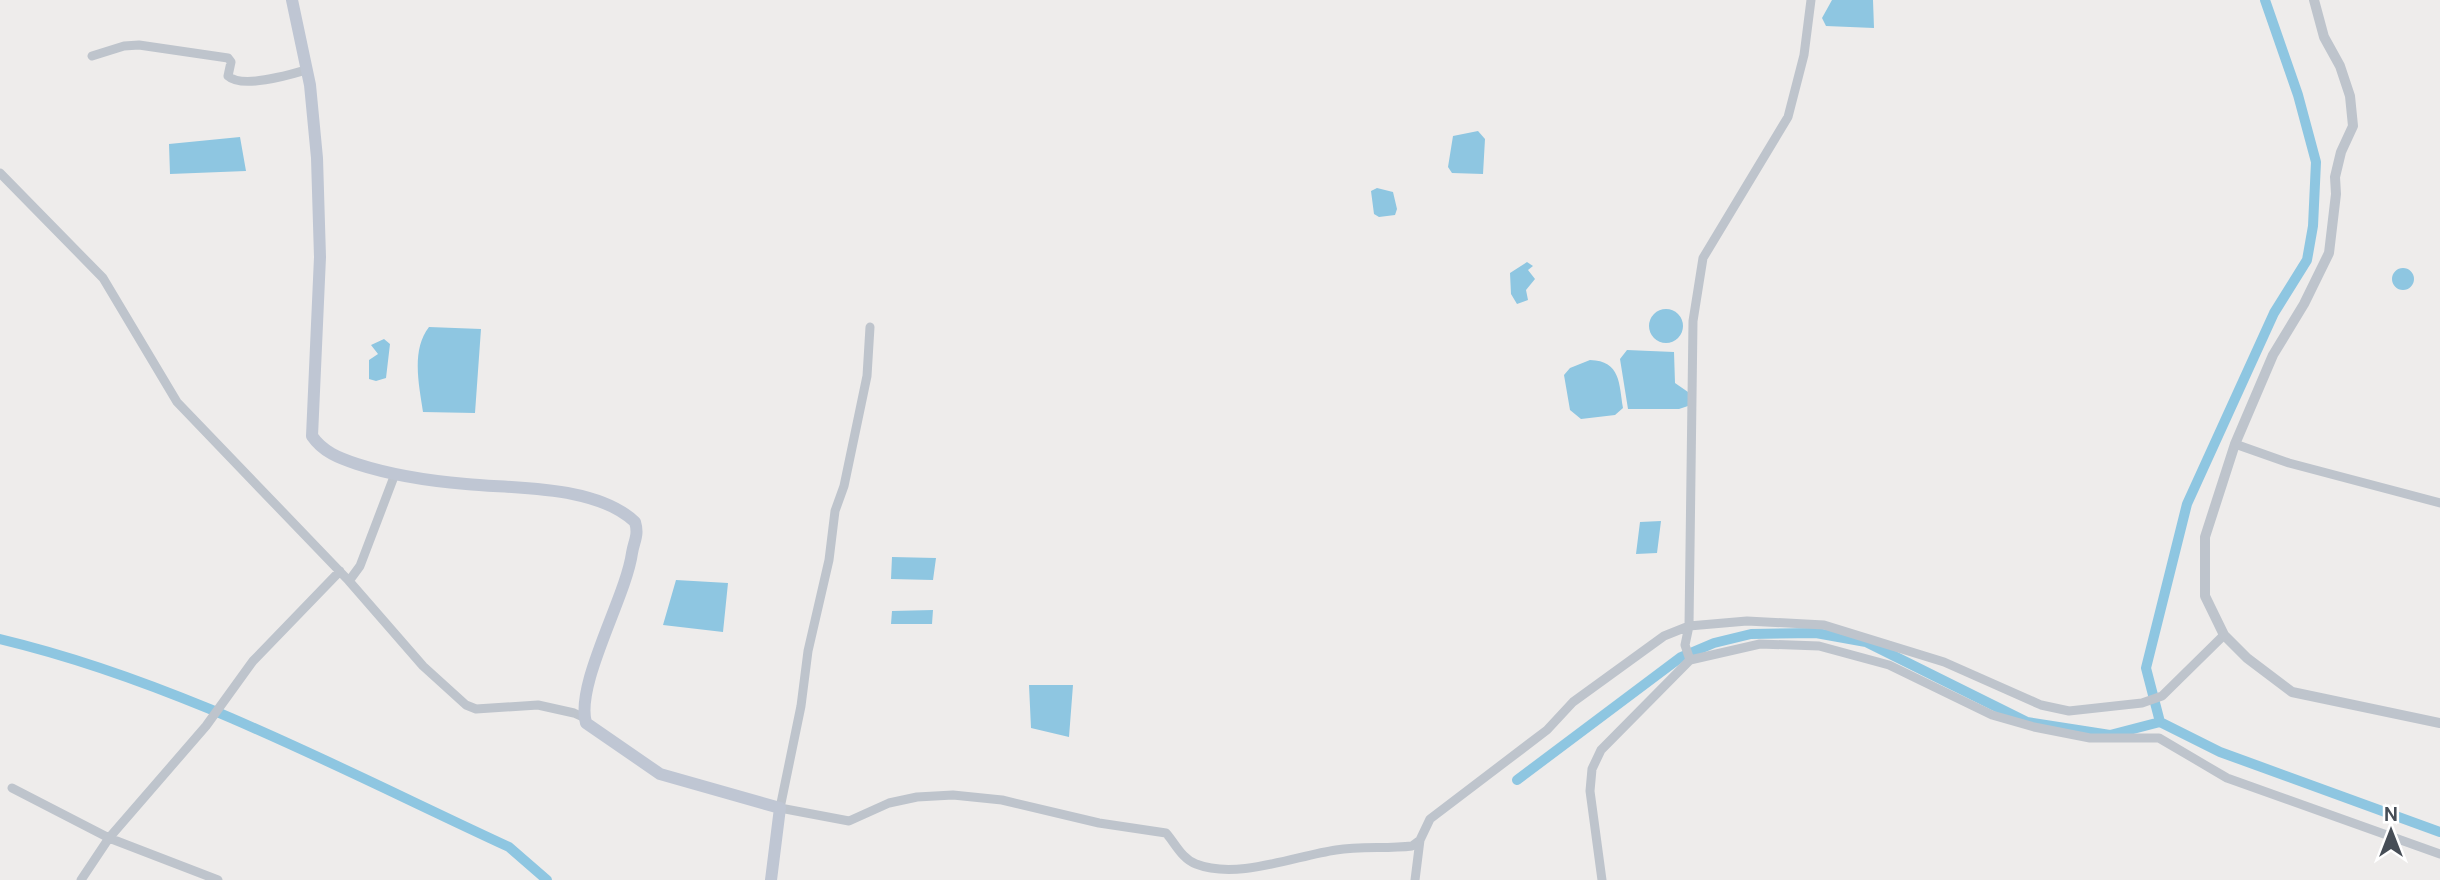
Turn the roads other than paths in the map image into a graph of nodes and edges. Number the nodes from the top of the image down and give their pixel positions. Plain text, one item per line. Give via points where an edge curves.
1 (292, 0) edge
2 (1811, 0) edge
3 (2314, 0) edge
4 (92, 56) dead end
5 (306, 70) junction
6 (0, 173) edge
7 (870, 327) dead end
8 (2235, 444) junction
9 (395, 474) junction
10 (2440, 503) edge
11 (340, 571) junction
12 (349, 581) junction
13 (1689, 626) junction
14 (2224, 635) junction
15 (1689, 659) junction
16 (585, 719) junction
17 (2440, 723) edge
18 (12, 788) dead end
19 (780, 808) junction
20 (109, 838) junction
21 (1420, 840) junction
22 (2440, 853) edge
23 (81, 880) edge
24 (218, 880) edge
25 (771, 880) edge
26 (1415, 880) edge
27 (1602, 880) edge

1 - 5 main road
2 - 13 street via 1804,54 1788,117 1699,271 1693,321
3 - 8 street via 2324,37 2350,96 2353,126 2335,177 2329,253 2273,355
4 - 5 street via 139,45 228,58 228,76 236,80 267,80
5 - 9 main road via 317,158 320,257 310,428 324,450
6 - 11 street via 103,278 177,402
7 - 19 street via 865,386 835,511 830,561 808,651
8 - 10 street
8 - 14 street via 2204,548 2206,596
9 - 12 street via 360,566
9 - 16 main road via 568,494 614,509 635,522 638,536 631,564 597,659
11 - 12 street
11 - 20 street via 253,661 206,726
12 - 16 street via 423,666 466,705 488,710 538,705
13 - 14 street via 1747,621 1824,625 1944,662 2041,705 2069,711 2143,703 2162,696
13 - 15 street via 1685,645
13 - 21 street via 1664,636 1573,702 1547,730 1430,819
14 - 17 street via 2292,692
15 - 22 street via 1760,645 1819,646 1889,665 1992,715 2034,727 2090,738 2159,738 2227,778
15 - 27 street via 1601,750 1592,769 1590,791
16 - 19 main road via 590,728 660,774
18 - 20 street
19 - 21 street via 849,821 917,797 1002,800 1098,823 1166,832 1184,856 1209,867 1274,864 1338,849 1412,846
19 - 25 main road
20 - 23 street
20 - 24 street
21 - 26 street

